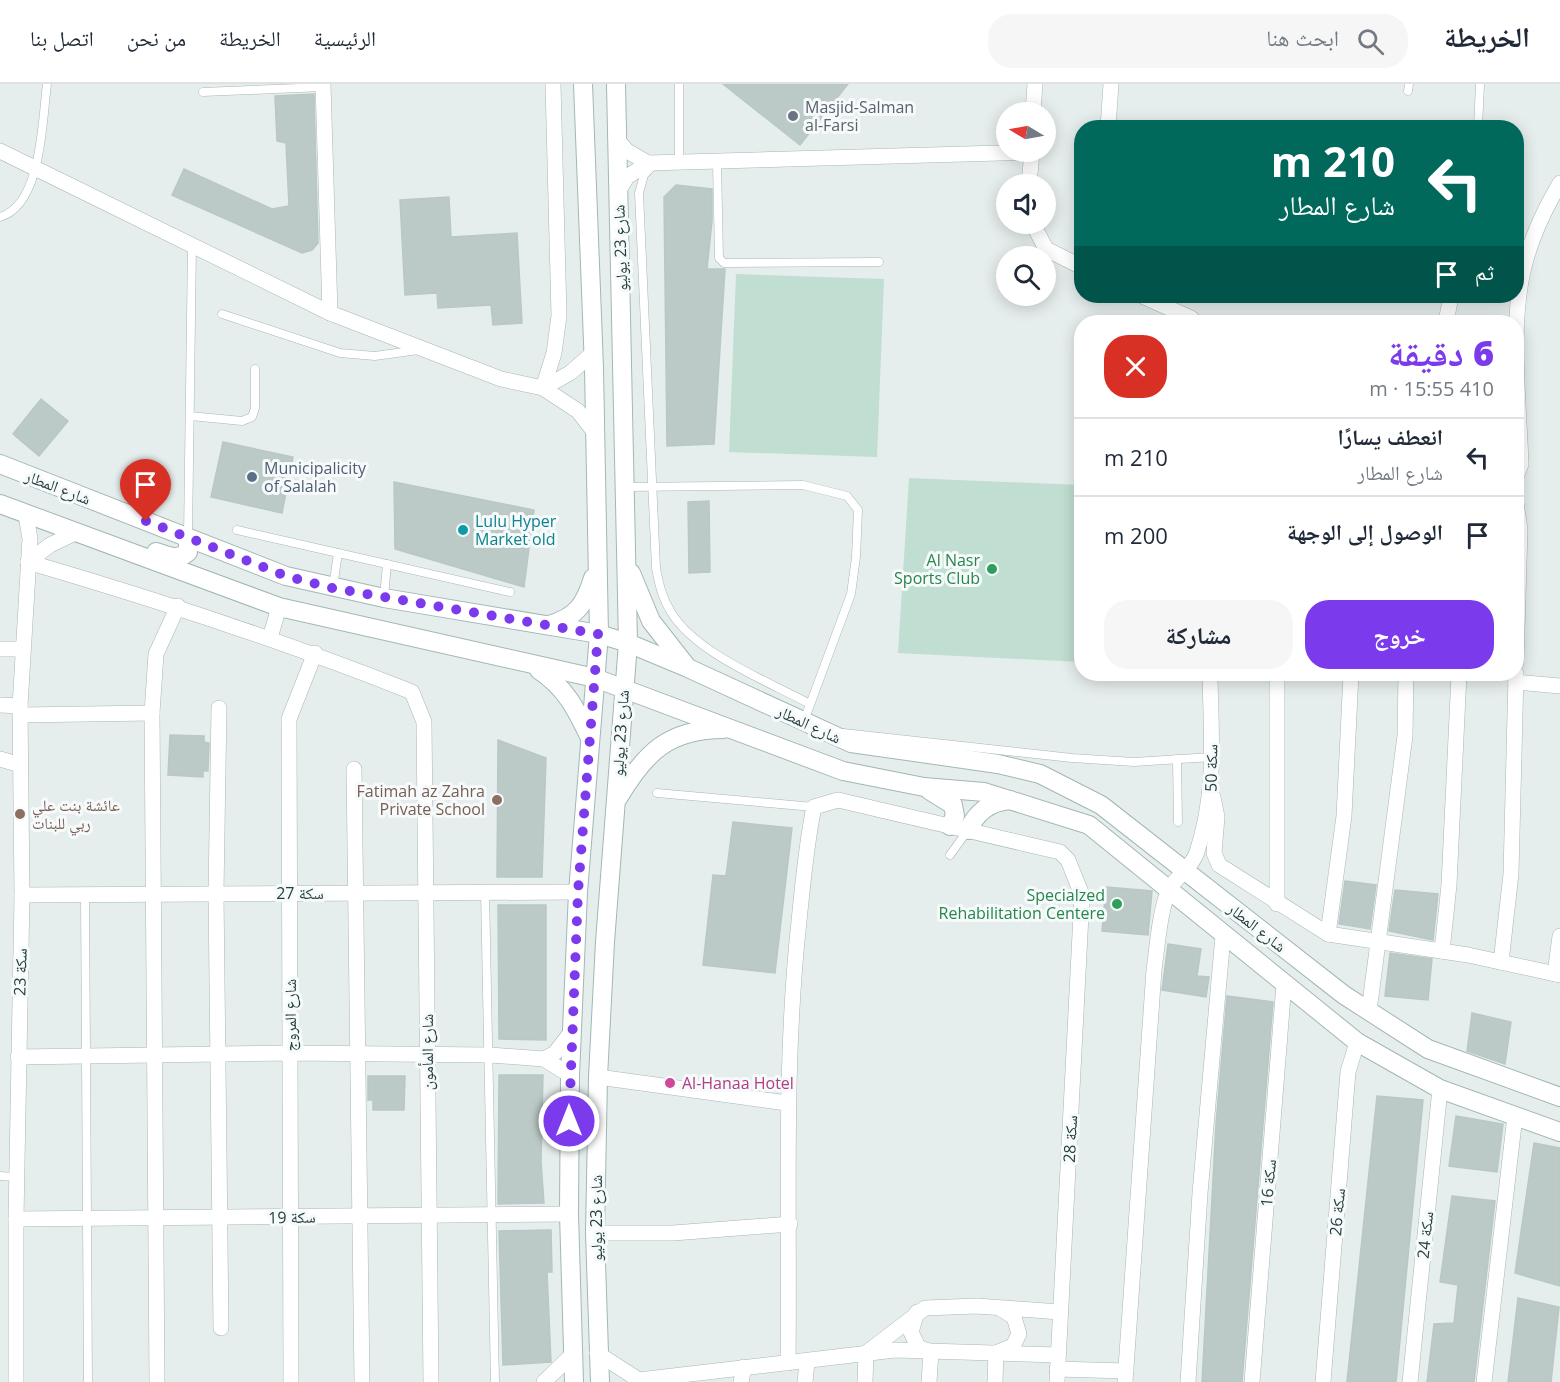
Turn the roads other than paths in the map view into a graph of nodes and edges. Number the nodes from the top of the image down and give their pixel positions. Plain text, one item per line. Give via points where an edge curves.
1 (47, 84) edge
2 (553, 84) edge
3 (583, 84) edge
4 (616, 84) edge
5 (679, 84) edge
6 (1035, 84) edge
7 (1111, 84) edge
8 (1480, 84) edge
9 (323, 85) edge
10 (203, 92) dead end
11 (1034, 102) edge
12 (1109, 120) edge
13 (1478, 120) edge
14 (616, 138) junction
15 (0, 151) edge
16 (996, 153) edge
17 (717, 162) junction
18 (680, 163) junction
19 (653, 164) junction
20 (36, 169) junction
21 (1560, 183) edge
22 (618, 192) junction
23 (0, 217) edge
24 (1039, 234) edge
25 (192, 245) junction
26 (1524, 261) edge
27 (879, 262) dead end
28 (1074, 263) edge
29 (1158, 303) edge
30 (222, 314) dead end
31 (330, 314) junction
32 (1184, 315) edge
33 (420, 349) junction
34 (593, 353) junction
35 (255, 369) dead end
36 (543, 387) junction
37 (190, 416) junction
38 (595, 433) junction
39 (0, 464) edge
40 (626, 487) junction
41 (652, 487) junction
42 (0, 504) edge
43 (26, 515) junction
44 (237, 530) dead end
45 (75, 533) junction
46 (188, 538) junction
47 (99, 542) junction
48 (338, 553) junction
49 (28, 562) junction
50 (598, 562) junction
51 (627, 563) junction
52 (387, 564) junction
53 (332, 588) junction
54 (510, 592) dead end
55 (384, 598) junction
56 (178, 606) junction
57 (279, 607) junction
58 (549, 625) junction
59 (598, 634) junction
60 (270, 638) junction
61 (628, 643) junction
62 (0, 649) edge
63 (22, 649) junction
64 (315, 653) junction
65 (533, 665) junction
66 (688, 668) junction
67 (595, 678) junction
68 (1524, 679) edge
69 (1210, 681) edge
70 (1278, 681) edge
71 (1351, 681) edge
72 (1406, 681) edge
73 (1459, 681) edge
74 (1516, 681) edge
75 (1560, 686) edge
76 (623, 687) junction
77 (0, 705) edge
78 (219, 708) dead end
79 (21, 710) junction
80 (152, 713) junction
81 (807, 713) junction
82 (729, 729) junction
83 (826, 731) junction
84 (590, 738) junction
85 (1212, 757) junction
86 (0, 759) edge
87 (1177, 759) junction
88 (20, 765) junction
89 (354, 770) dead end
90 (924, 788) junction
91 (1212, 792) junction
92 (657, 793) dead end
93 (1012, 799) junction
94 (616, 802) junction
95 (814, 807) junction
96 (1178, 822) dead end
97 (959, 828) junction
98 (950, 855) dead end
99 (1186, 871) junction
100 (1170, 888) junction
101 (426, 892) junction
102 (485, 892) junction
103 (578, 892) junction
104 (85, 893) junction
105 (151, 893) junction
106 (216, 893) junction
107 (356, 893) junction
108 (289, 894) junction
109 (22, 895) junction
110 (1277, 904) junction
111 (1328, 934) junction
112 (1223, 936) junction
113 (1560, 936) edge
114 (1380, 942) junction
115 (1442, 951) junction
116 (1501, 962) junction
117 (1558, 975) edge
118 (1284, 984) junction
119 (1369, 1011) junction
120 (572, 1031) junction
121 (1357, 1042) junction
122 (290, 1053) junction
123 (153, 1054) junction
124 (217, 1054) junction
125 (358, 1054) junction
126 (427, 1054) junction
127 (490, 1055) junction
128 (88, 1056) junction
129 (18, 1057) junction
130 (544, 1059) junction
131 (570, 1075) junction
132 (598, 1077) junction
133 (1440, 1089) junction
134 (1560, 1097) edge
135 (787, 1103) junction
136 (1515, 1116) junction
137 (1560, 1132) edge
138 (0, 1176) edge
139 (16, 1177) junction
140 (569, 1214) junction
141 (359, 1216) junction
142 (428, 1216) junction
143 (490, 1216) junction
144 (289, 1217) junction
145 (219, 1218) junction
146 (16, 1219) junction
147 (87, 1219) junction
148 (155, 1219) junction
149 (790, 1224) junction
150 (595, 1233) junction
151 (1001, 1310) junction
152 (917, 1312) junction
153 (1060, 1312) junction
154 (221, 1328) dead end
155 (931, 1352) junction
156 (597, 1353) junction
157 (866, 1353) junction
158 (996, 1353) junction
159 (573, 1354) junction
160 (807, 1362) junction
161 (788, 1364) junction
162 (1057, 1369) edge
163 (742, 1374) edge
164 (1126, 1377) edge
165 (682, 1378) edge
166 (638, 1381) edge
167 (16, 1382) edge
168 (88, 1382) edge
169 (157, 1382) edge
170 (291, 1382) edge
171 (362, 1382) edge
172 (431, 1382) edge
173 (495, 1382) edge
174 (544, 1382) edge
175 (574, 1382) edge
176 (600, 1382) edge
177 (805, 1382) edge
178 (865, 1382) edge
179 (930, 1382) edge
180 (995, 1382) edge
181 (1188, 1382) edge
182 (1252, 1382) edge
183 (1323, 1382) edge
184 (1410, 1382) edge
185 (1484, 1382) edge

1 - 20 lane
2 - 36 street via 559,316 554,353
3 - 34 street, شارع 23 يوليو
4 - 14 street, شارع 23 يوليو
5 - 18 lane
6 - 11 street
7 - 12 street
8 - 13 lane
9 - 10 lane
9 - 31 street
14 - 19 street via 627,151
14 - 22 street, شارع 23 يوليو
15 - 20 street
16 - 17 street
17 - 18 street
17 - 27 lane via 719,258 724,263
18 - 19 street
19 - 22 street via 633,171
19 - 41 lane via 644,175 639,193
20 - 23 lane via 19,208
20 - 25 street
21 - 26 street via 1544,209
22 - 40 street, شارع 23 يوليو
24 - 28 street via 1046,249
25 - 31 street
25 - 37 lane
29 - 32 street
30 - 33 lane via 340,353 375,356
31 - 33 street
33 - 36 street via 508,381
34 - 36 street via 570,373
34 - 38 street, شارع 23 يوليو
35 - 37 lane via 252,417 242,421
36 - 38 street via 578,411
37 - 46 lane
38 - 50 street, شارع 23 يوليو
39 - 46 street, شارع المطار
40 - 41 lane
40 - 51 street, شارع 23 يوليو
41 - 81 lane via 656,568 671,614 691,635
41 - 81 lane via 803,484 847,496 858,510 851,594
42 - 43 street, شارع المطار
43 - 45 street, شارع المطار
43 - 49 street, 23 سكة
44 - 48 lane
45 - 47 street, شارع المطار
45 - 49 street
46 - 47 street via 188,552 176,558 124,543
46 - 53 street, شارع المطار via 286,576
47 - 57 street, شارع المطار
48 - 52 lane
48 - 53 lane
49 - 56 street
49 - 63 street, 23 سكة
50 - 58 street via 586,601 566,620
50 - 59 street, شارع 23 يوليو
51 - 61 street, شارع 23 يوليو
51 - 66 street via 651,621
52 - 54 lane
52 - 55 lane
53 - 55 street, شارع المطار
55 - 58 street, شارع المطار
56 - 60 street
56 - 80 street via 156,654
57 - 60 street
57 - 65 street, شارع المطار
58 - 59 street, شارع المطار
59 - 61 street, شارع المطار
59 - 67 street, شارع 23 يوليو
60 - 64 street
61 - 66 street, شارع المطار
61 - 76 street, شارع 23 يوليو
62 - 63 street
63 - 79 street, 23 سكة
64 - 101 street, شارع المأمون via 412,692 424,723
64 - 108 street, شارع المروج via 289,719
65 - 67 street, شارع المطار
65 - 84 street via 558,683
66 - 81 street, شارع المطار
67 - 76 street, شارع المطار
67 - 84 street, شارع 23 يوليو
68 - 75 street
69 - 85 street, سكة 50
70 - 110 street
71 - 111 street via 1344,816
72 - 114 street via 1405,736
73 - 115 street
74 - 116 street via 1510,874
76 - 82 street, شارع المطار
76 - 94 street, شارع 23 يوليو
77 - 79 street
78 - 106 street
79 - 80 street
79 - 88 street, 23 سكة
80 - 105 street
81 - 83 street, شارع المطار
82 - 90 street, شارع المطار via 843,771
82 - 94 street via 706,729 670,739 638,766
83 - 87 lane via 1072,758 1134,762
83 - 99 street, شارع المطار via 851,742 1040,774 1101,805
84 - 103 street, شارع 23 يوليو
85 - 87 lane
85 - 91 street, سكة 50
86 - 88 street
87 - 96 lane
88 - 109 street, 23 سكة
89 - 107 street
90 - 93 street, شارع المطار via 984,792
90 - 97 street via 953,805
91 - 99 street, سكة 50 via 1197,855
91 - 110 street via 1217,817 1215,860
92 - 95 lane
93 - 97 street via 990,805
93 - 100 street, شارع المطار via 1089,825
94 - 132 street, شارع 23 يوليو
95 - 97 street via 838,800
95 - 135 street via 794,971
97 - 98 lane
97 - 153 street, سكة 28 via 1060,852 1068,860 1082,895
99 - 100 street, سكة 50
99 - 119 street, شارع المطار
100 - 112 street, شارع المطار
100 - 164 street via 1154,970
101 - 102 street, سكة 27
101 - 107 street, سكة 27
101 - 126 street, شارع المأمون
102 - 103 street, سكة 27
102 - 127 lane
103 - 120 street, شارع 23 يوليو
104 - 105 street, سكة 27
104 - 109 street, سكة 27
104 - 128 lane
105 - 106 street, سكة 27
105 - 123 street
106 - 108 street, سكة 27
106 - 124 street
107 - 108 street, سكة 27
107 - 125 street
108 - 122 street, شارع المروج
109 - 129 street, 23 سكة
110 - 111 street
111 - 114 street
112 - 118 street, شارع المطار
112 - 181 street
113 - 117 street
114 - 115 street
114 - 119 street
115 - 116 street
116 - 117 street
118 - 121 street, شارع المطار
118 - 182 street, سكة 16
119 - 134 street, شارع المطار via 1428,1049
120 - 130 street via 555,1053
120 - 131 street, شارع 23 يوليو
121 - 133 street, شارع المطار
121 - 183 street, سكة 26 via 1348,1072
122 - 124 street
122 - 125 street
122 - 144 street, شارع المروج
123 - 124 street
123 - 128 street
123 - 148 street
124 - 145 street
125 - 126 street
125 - 141 street
126 - 127 street
126 - 142 street, شارع المأمون
127 - 130 street
127 - 143 lane
128 - 129 street
128 - 147 lane
129 - 139 street, 23 سكة
130 - 131 street
131 - 140 street, شارع 23 يوليو
132 - 135 street
132 - 150 street, شارع 23 يوليو
133 - 136 street, شارع المطار
133 - 184 street, سكة 24
135 - 149 street
136 - 137 street, شارع المطار
136 - 185 street
138 - 139 lane
139 - 146 street, 23 سكة
140 - 143 street, سكة 19
140 - 159 street, شارع 23 يوليو
141 - 142 street, سكة 19
141 - 144 street, سكة 19
141 - 171 street
142 - 143 street, سكة 19
142 - 172 street, شارع المأمون
143 - 173 lane
144 - 145 street, سكة 19
144 - 170 street, شارع المروج
145 - 148 street, سكة 19
145 - 154 street
146 - 147 street, سكة 19
146 - 167 street, 23 سكة
147 - 148 street, سكة 19
147 - 168 lane
148 - 169 street
149 - 150 street via 673,1233
149 - 161 street
150 - 156 street, شارع 23 يوليو
151 - 152 street via 966,1306
151 - 153 street
151 - 158 street via 1014,1317 1019,1334 1013,1346
152 - 155 street via 911,1332 913,1340 918,1347
152 - 157 street via 897,1332
153 - 162 street, سكة 28
155 - 157 street
155 - 158 street
155 - 179 street
156 - 166 street
156 - 176 street, شارع 23 يوليو
157 - 160 street
157 - 178 street
158 - 162 street
158 - 180 street
159 - 174 street
159 - 175 street, شارع 23 يوليو
160 - 161 street
160 - 177 street
161 - 163 street
162 - 164 street
163 - 165 street
165 - 166 street

